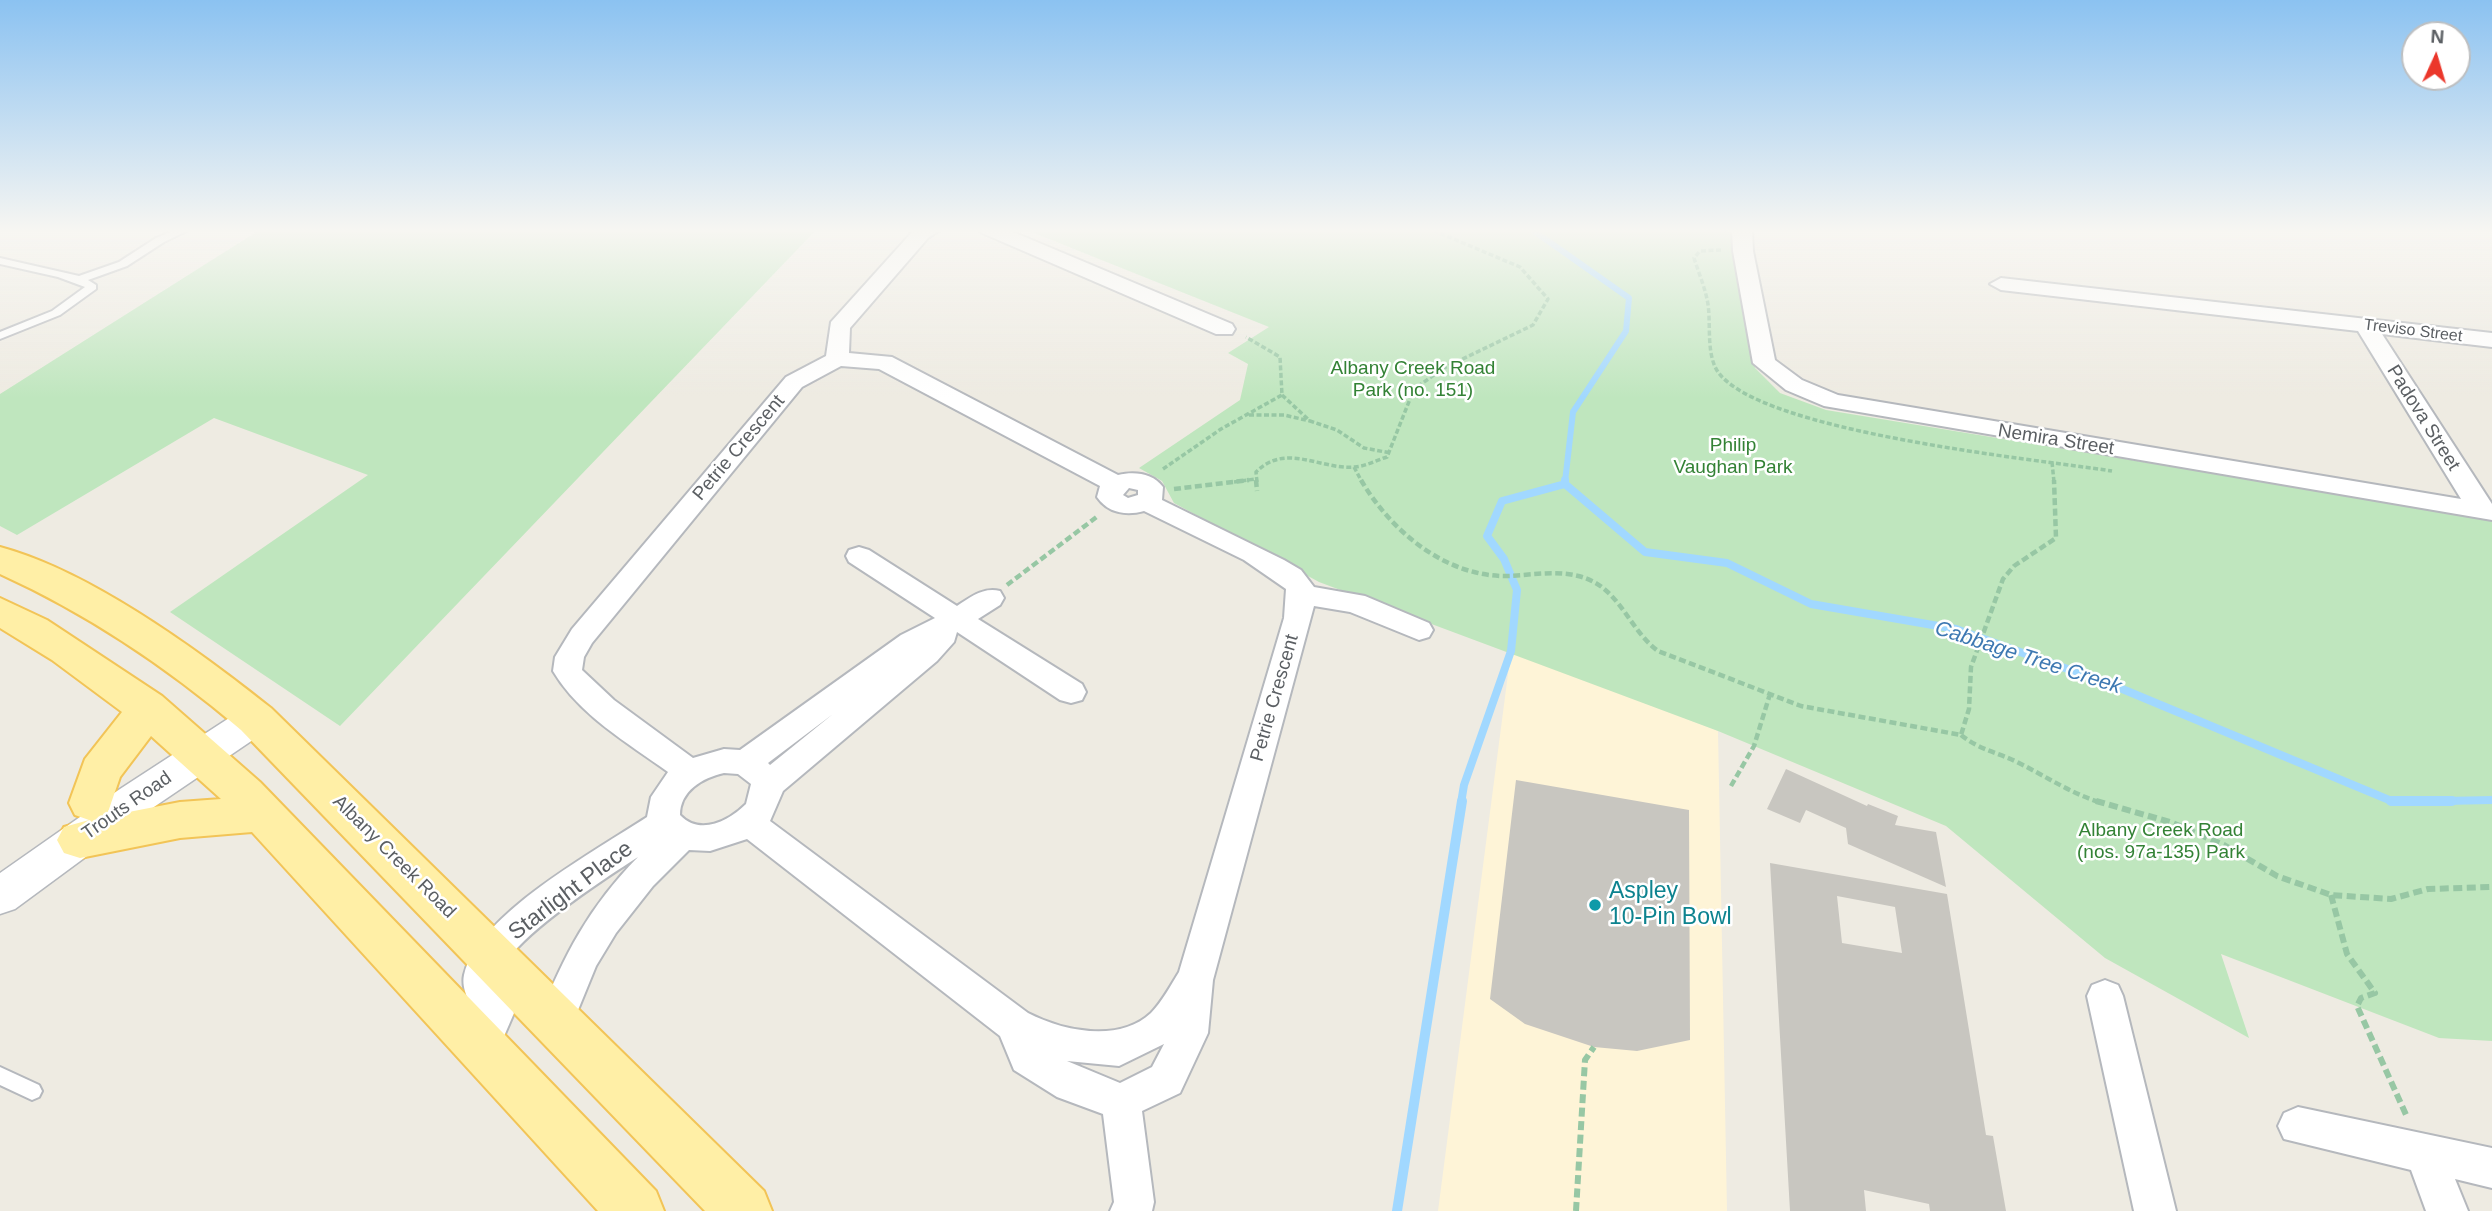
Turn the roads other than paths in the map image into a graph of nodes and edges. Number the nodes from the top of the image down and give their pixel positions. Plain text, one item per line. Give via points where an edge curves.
1 (90, 286) edge
2 (876, 286) edge
3 (1122, 286) edge
4 (1749, 286) edge
5 (2014, 286) edge
6 (2366, 326) junction
7 (1224, 329) road end
8 (0, 336) edge
9 (2492, 340) edge
10 (837, 359) junction
11 (2486, 511) edge
12 (859, 556) dead end
13 (0, 559) edge
14 (1302, 595) junction
15 (990, 598) road end
16 (0, 611) edge
17 (957, 619) junction
18 (1419, 630) dead end
19 (1071, 692) dead end
20 (147, 707) junction
21 (247, 711) junction
22 (194, 746) junction
23 (690, 772) junction
24 (757, 774) junction
25 (262, 814) junction
26 (86, 822) junction
27 (749, 823) junction
28 (674, 829) junction
29 (0, 895) edge
30 (491, 956) junction
31 (1195, 980) junction
32 (2105, 996) dead end
33 (556, 1020) junction
34 (1015, 1025) junction
35 (482, 1045) junction
36 (0, 1076) edge
37 (32, 1091) dead end
38 (1121, 1102) junction
39 (2298, 1126) dead end
40 (2425, 1156) junction
41 (2492, 1168) edge
42 (636, 1211) edge
43 (744, 1211) edge
44 (1131, 1211) edge
45 (2155, 1211) edge
46 (2446, 1211) edge

1 - 8 lane via 56,313
2 - 10 street via 839,327
3 - 7 street
4 - 11 street, Nemira Street via 1764,363 1794,385 1832,401
5 - 6 street, Treviso Street
6 - 9 street, Treviso Street
6 - 11 street, Padova Street
10 - 14 street via 884,362 1131,506 1148,492 1278,567 1298,583
10 - 23 street, Petrie Crescent via 794,382 582,636 568,660 568,671 589,695
12 - 17 street
13 - 21 main road, Albany Creek Road via 102,609 191,666
14 - 18 street via 1354,603
14 - 31 street, Petrie Crescent
15 - 17 street
16 - 20 main road via 75,655
17 - 19 street
17 - 24 street via 927,654
20 - 22 main road
20 - 26 main road via 100,771
21 - 22 street, Trouts Road
21 - 30 main road, Albany Creek Road
22 - 25 main road
22 - 26 street, Trouts Road
23 - 24 street via 724,761
23 - 28 street via 667,795 663,813
24 - 27 street via 766,799
25 - 26 main road
25 - 35 main road
26 - 29 street, Trouts Road
27 - 28 street via 714,838
27 - 34 street, Petrie Crescent
28 - 30 street, Starlight Place via 536,911
28 - 33 street, Starlight Place via 596,934
30 - 33 main road, Albany Creek Road
30 - 35 street, Starlight Place via 481,985 496,1013
31 - 34 street, Petrie Crescent via 1164,1024 1119,1049 1048,1042
31 - 38 street, Petrie Crescent via 1189,1033 1166,1080
32 - 45 street
33 - 43 main road, Albany Creek Road
34 - 38 street via 1027,1058 1071,1084
35 - 42 main road
36 - 37 lane
38 - 44 street via 1134,1202
39 - 40 street
40 - 41 street
40 - 46 street

